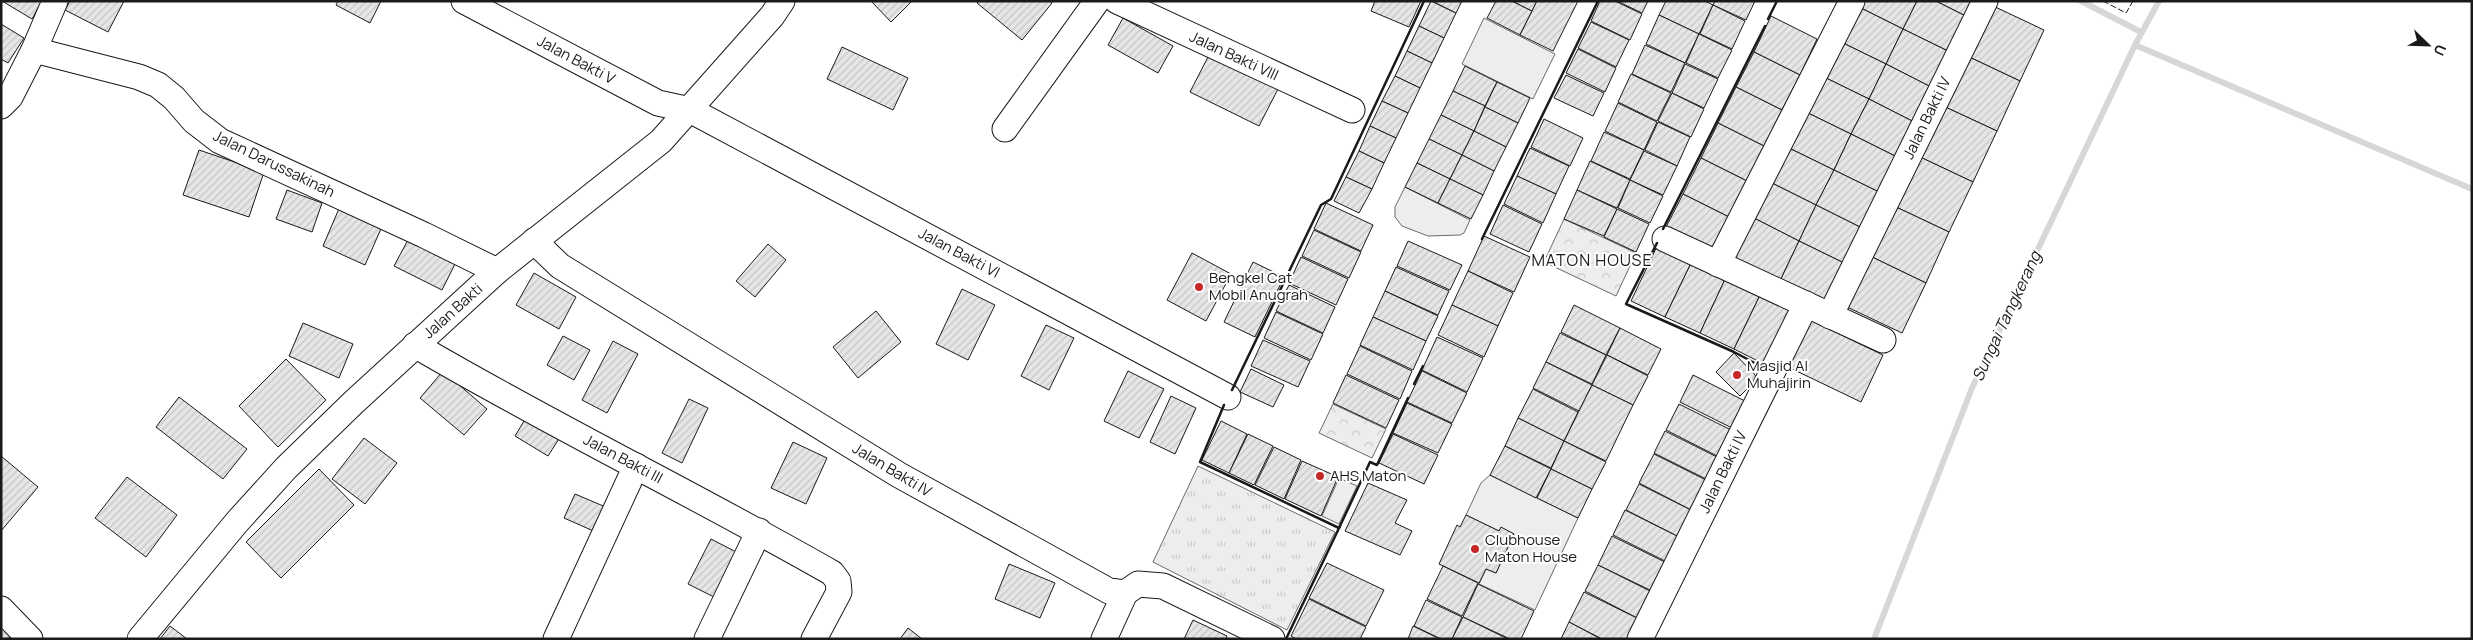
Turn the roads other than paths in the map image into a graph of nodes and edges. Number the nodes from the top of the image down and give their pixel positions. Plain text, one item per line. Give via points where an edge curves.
1 (55, 1) edge
2 (464, 1) edge
3 (1097, 1) edge
4 (1117, 1) edge
5 (1852, 1) edge
6 (1984, 1) edge
7 (770, 6) edge
8 (34, 50) junction
9 (1, 106) edge
10 (690, 110) junction
11 (1352, 110) dead end
12 (1005, 129) dead end
13 (1665, 239) dead end
14 (534, 241) junction
15 (1718, 264) junction
16 (497, 271) junction
17 (1806, 304) junction
18 (1830, 316) junction
19 (1883, 340) dead end
20 (415, 345) junction
21 (1228, 397) dead end
22 (636, 466) junction
23 (759, 531) junction
24 (1126, 593) junction
25 (1, 609) edge
26 (1247, 633) edge
27 (30, 639) edge
28 (140, 639) edge
29 (556, 639) edge
30 (707, 639) edge
31 (814, 639) edge
32 (1104, 639) edge
33 (1272, 639) edge
34 (1640, 639) edge

1 - 8 street
2 - 10 street, Jalan Bakti V via 658,103
3 - 12 street
4 - 11 street, Jalan Bakti VIII
5 - 15 street
6 - 18 street, Jalan Bakti IV
7 - 10 street, Jalan Bakti
8 - 9 street via 10,97
8 - 16 street, Jalan Darussakinah via 140,77 158,85 194,121 220,141
10 - 14 street, Jalan Bakti via 660,141
10 - 21 street, Jalan Bakti VI
13 - 15 street
14 - 16 street, Jalan Bakti
14 - 24 street, Jalan Bakti IV via 560,266 899,475 1109,591
15 - 17 street
16 - 20 street, Jalan Bakti
17 - 18 street
17 - 34 street, Jalan Bakti IV
18 - 19 street
20 - 22 street, Jalan Bakti III via 497,393
20 - 28 street, Jalan Bakti via 286,468
22 - 23 street, Jalan Bakti III
22 - 29 street
23 - 30 street
23 - 31 street, Jalan Bakti III via 832,573 838,581 839,592
24 - 26 street via 1138,584 1164,586
24 - 32 street
25 - 27 street
26 - 33 street

